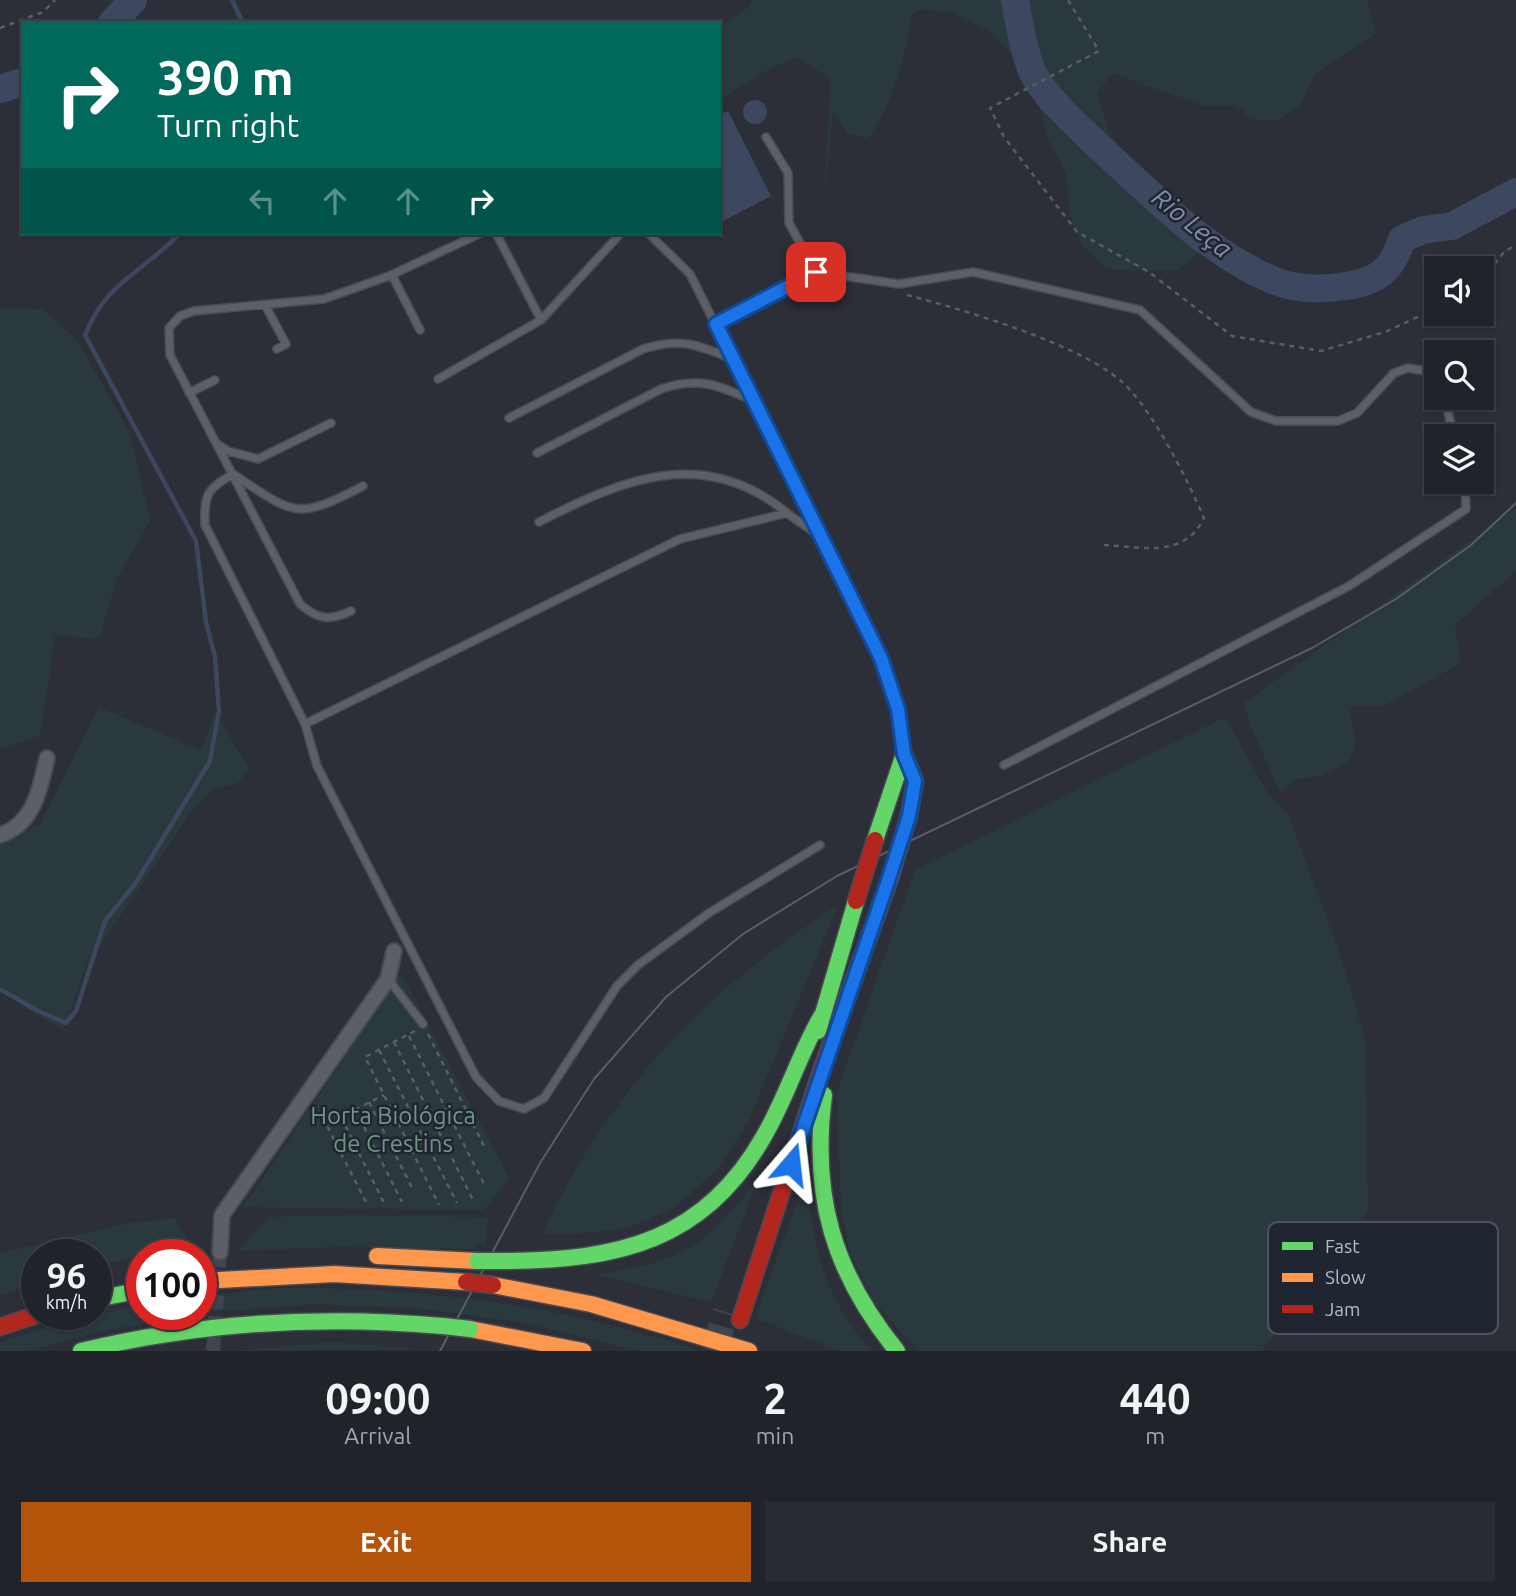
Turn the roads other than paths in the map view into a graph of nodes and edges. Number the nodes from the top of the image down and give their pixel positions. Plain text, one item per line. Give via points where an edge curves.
1 (766, 137) dead end
2 (477, 235) edge
3 (497, 235) edge
4 (619, 235) edge
5 (650, 235) edge
6 (816, 272) junction
7 (392, 275) junction
8 (265, 305) junction
9 (541, 320) junction
10 (716, 324) junction
11 (420, 330) dead end
12 (276, 349) dead end
13 (734, 359) junction
14 (1424, 371) edge
15 (438, 379) dead end
16 (215, 380) dead end
17 (189, 393) junction
18 (756, 402) junction
19 (509, 418) dead end
20 (331, 423) dead end
21 (213, 441) junction
22 (537, 453) dead end
23 (233, 474) junction
24 (363, 486) dead end
25 (1465, 494) edge
26 (787, 513) junction
27 (539, 522) dead end
28 (823, 541) junction
29 (351, 611) dead end
30 (305, 724) junction
31 (904, 754) junction
32 (47, 758) dead end
33 (1004, 765) dead end
34 (0, 835) edge
35 (820, 845) dead end
36 (410, 948) junction
37 (394, 951) joint
38 (388, 979) junction
39 (822, 1015) junction
40 (423, 1025) road end
41 (837, 1028) junction
42 (220, 1252) tunnel mouth
43 (302, 1273) junction
44 (217, 1280) edge
45 (21, 1320) edge
46 (0, 1326) edge
47 (81, 1351) edge
48 (583, 1351) edge
49 (749, 1351) edge
50 (897, 1351) edge

1 - 6 lane via 788,173 789,223
2 - 7 lane
3 - 9 lane
4 - 9 lane
5 - 10 lane via 690,274
6 - 10 lane
6 - 14 lane via 899,284 972,272 1140,310 1251,412 1276,421 1338,421 1357,413 1394,373 1408,368
7 - 8 lane via 324,299
7 - 11 lane
8 - 12 lane via 286,344
8 - 17 lane via 194,311 180,316 169,328 170,355
9 - 15 lane
10 - 13 lane
13 - 18 lane
13 - 19 lane via 694,343 663,342
16 - 17 lane
17 - 21 lane
18 - 22 lane via 710,383 678,383
18 - 28 lane
20 - 21 lane via 258,459
21 - 23 lane
23 - 24 lane via 299,511 320,509
23 - 29 lane via 300,604 322,619 334,620
23 - 30 lane via 214,485 204,500 205,524
25 - 33 lane via 1466,509 1389,562 1195,669
26 - 27 lane via 752,488 680,473 625,482
26 - 28 lane
26 - 30 lane via 680,539
28 - 31 lane via 881,658 898,709
30 - 36 lane via 317,766
31 - 39 highway, bridge
31 - 41 highway, bridge via 915,781 909,816
32 - 34 street via 38,799 12,831
35 - 36 lane via 709,913 638,965 617,986 544,1098 524,1109 499,1101 476,1077
36 - 37 lane
37 - 38 street
38 - 40 lane
38 - 42 street via 222,1215
39 - 41 highway via 733,1316
39 - 43 highway, bridge via 804,1044 765,1136 737,1182 697,1219 649,1244 602,1256 506,1261 351,1257
41 - 50 highway via 822,1107 821,1199 833,1243 858,1298
43 - 44 highway
43 - 49 highway, bridge via 394,1275 493,1285 631,1315
45 - 46 highway
47 - 48 highway, bridge via 261,1322 348,1320 470,1329

